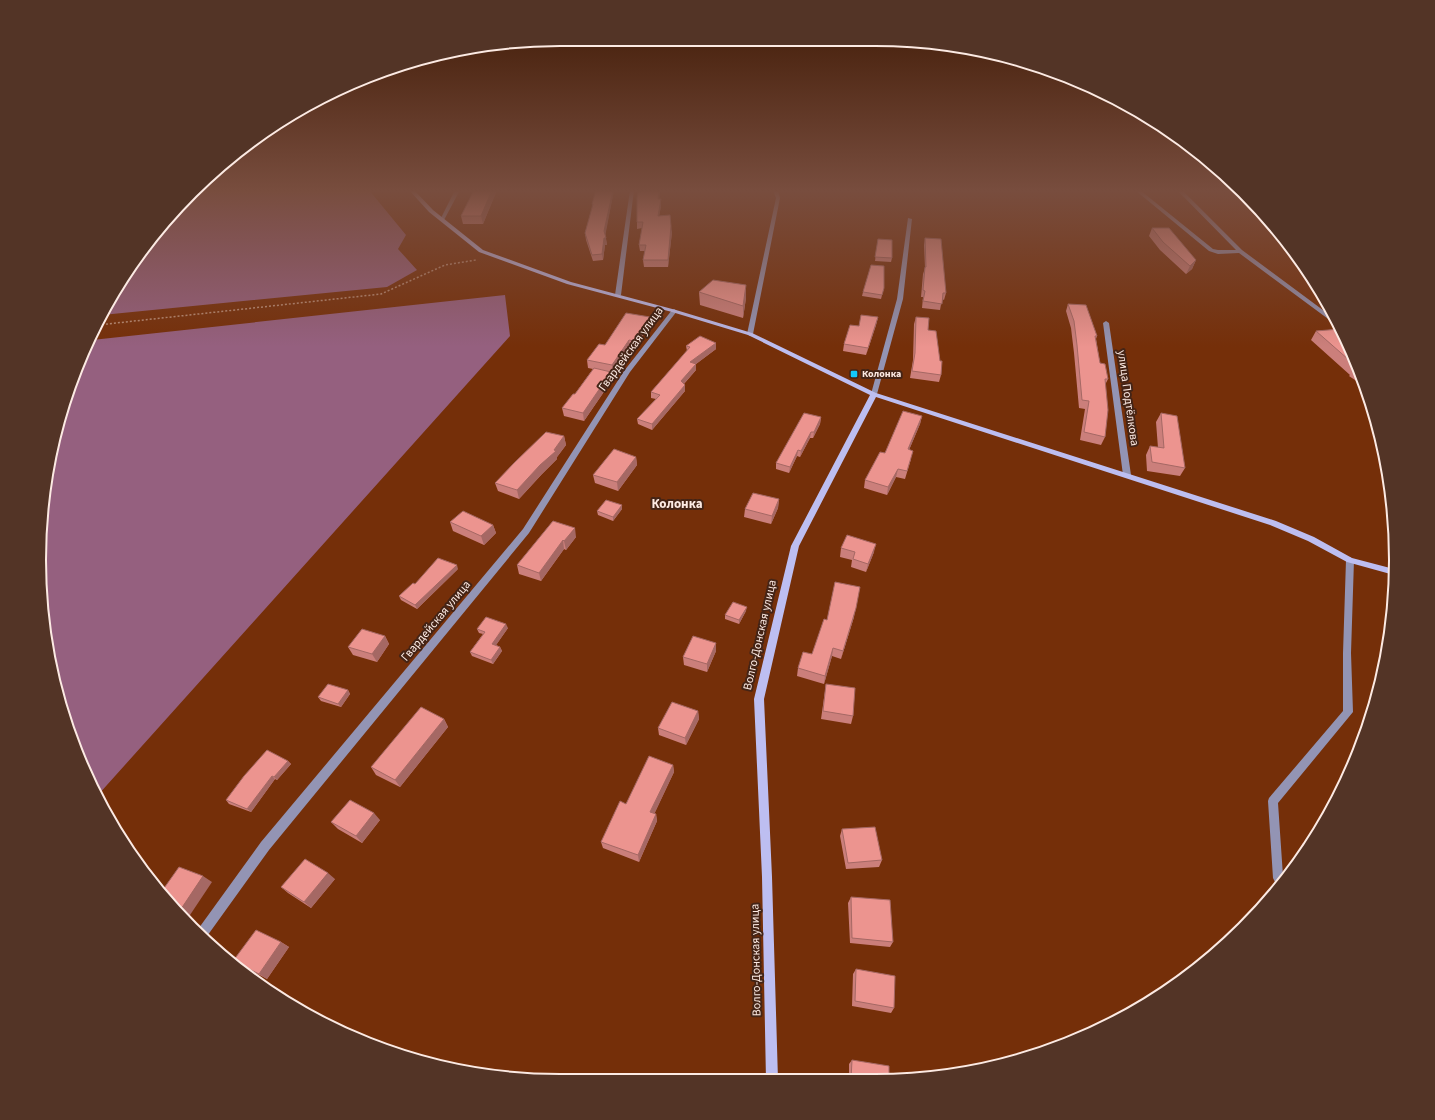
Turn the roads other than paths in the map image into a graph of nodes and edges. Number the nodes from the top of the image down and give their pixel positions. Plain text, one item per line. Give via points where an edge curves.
1 (471, 242) edge
2 (625, 242) edge
3 (769, 242) edge
4 (907, 242) edge
5 (1201, 242) edge
6 (1231, 242) edge
7 (1240, 251) junction
8 (618, 296) junction
9 (674, 311) junction
10 (1327, 315) edge
11 (1106, 324) dead end
12 (750, 334) junction
13 (874, 394) junction
14 (1127, 475) junction
15 (1350, 560) junction
16 (1389, 571) edge
17 (1278, 879) edge
18 (204, 930) edge
19 (772, 1074) edge

1 - 8 street via 482,251 495,256 569,283
2 - 8 street
3 - 12 street
4 - 13 street, Волго-Донская улица via 900,299
5 - 7 street via 1218,252
6 - 7 street
7 - 10 street
8 - 9 street
9 - 12 street
9 - 18 street, Гвардейская улица via 627,371 526,532 265,846
11 - 14 street, улица Подтёлкова
12 - 13 street
13 - 14 street
13 - 19 street, Волго-Донская улица via 795,546 759,699
14 - 15 street via 1273,523 1311,538
15 - 16 street
15 - 17 street via 1348,712 1273,801

